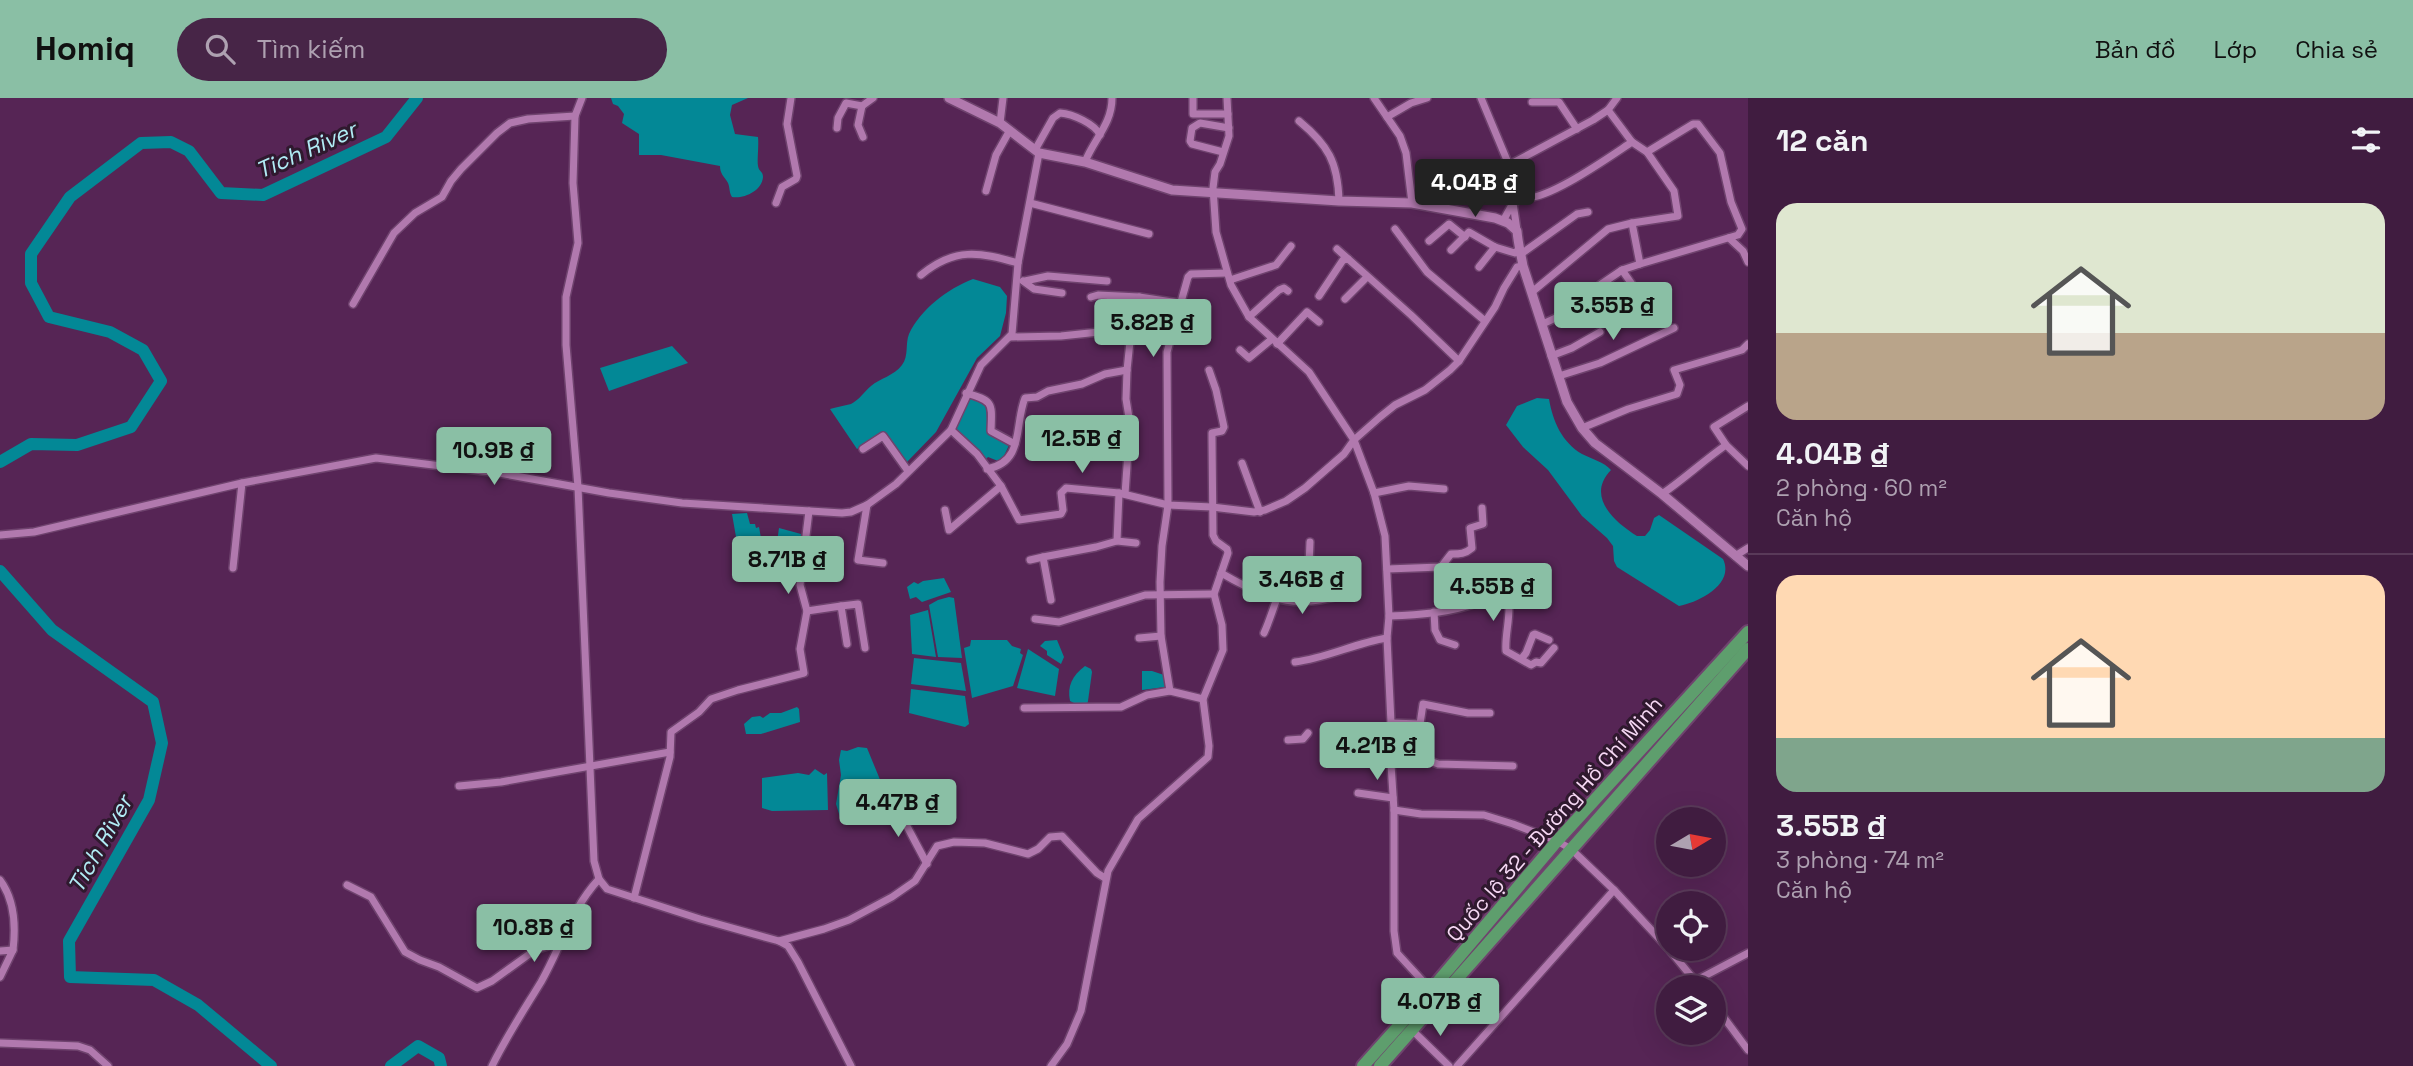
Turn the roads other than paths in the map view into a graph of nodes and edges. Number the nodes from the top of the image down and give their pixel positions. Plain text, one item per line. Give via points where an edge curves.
1 (582, 98) edge
2 (791, 98) edge
3 (838, 98) edge
4 (873, 98) edge
5 (949, 98) edge
6 (1003, 98) edge
7 (1112, 98) edge
8 (1193, 98) edge
9 (1227, 98) edge
10 (1374, 98) edge
11 (1427, 98) edge
12 (1481, 98) edge
13 (1617, 98) edge
14 (1561, 100) edge
15 (1532, 102) dead end
16 (846, 103) junction
17 (862, 106) junction
18 (1608, 110) junction
19 (1228, 114) junction
20 (575, 116) junction
21 (1387, 117) junction
22 (1299, 121) dead end
23 (1000, 123) junction
24 (837, 128) dead end
25 (1229, 128) junction
26 (1577, 128) junction
27 (1010, 130) junction
28 (1100, 135) junction
29 (863, 137) dead end
30 (1632, 142) junction
31 (1037, 151) junction
32 (1223, 152) junction
33 (1647, 152) junction
34 (1085, 162) junction
35 (1509, 165) junction
36 (986, 191) dead end
37 (1214, 193) junction
38 (1339, 201) junction
39 (776, 203) dead end
40 (1030, 203) junction
41 (1412, 203) junction
42 (1513, 203) junction
43 (1588, 212) dead end
44 (1503, 221) junction
45 (1632, 223) junction
46 (1395, 229) dead end
47 (1517, 231) junction
48 (1149, 234) dead end
49 (1465, 237) junction
50 (1729, 238) junction
51 (1429, 241) dead end
52 (1291, 246) dead end
53 (1495, 247) junction
54 (1337, 249) dead end
55 (1451, 250) dead end
56 (1520, 252) junction
57 (1348, 259) junction
58 (1748, 262) edge
59 (1018, 263) junction
60 (1640, 264) junction
61 (1523, 266) junction
62 (1479, 267) dead end
63 (1622, 270) junction
64 (921, 275) dead end
65 (1229, 276) junction
66 (1367, 277) junction
67 (1022, 280) junction
68 (1107, 281) dead end
69 (1600, 289) junction
70 (1288, 291) dead end
71 (1532, 292) junction
72 (1062, 293) dead end
73 (1319, 296) dead end
74 (1091, 297) dead end
75 (1139, 298) junction
76 (1345, 299) dead end
77 (353, 303) dead end
78 (1179, 303) junction
79 (1648, 307) dead end
80 (1620, 315) dead end
81 (1249, 317) junction
82 (1485, 321) junction
83 (1319, 322) dead end
84 (1543, 324) junction
85 (1674, 328) dead end
86 (1131, 332) junction
87 (1600, 332) dead end
88 (1010, 337) junction
89 (1274, 342) junction
90 (1748, 344) edge
91 (1240, 350) dead end
92 (1551, 356) junction
93 (1459, 361) junction
94 (1127, 370) junction
95 (1209, 370) dead end
96 (1559, 376) junction
97 (966, 393) junction
98 (1748, 406) edge
99 (1130, 424) junction
100 (1582, 428) junction
101 (951, 430) junction
102 (1060, 430) dead end
103 (1354, 440) junction
104 (1015, 444) junction
105 (1726, 445) junction
106 (863, 449) dead end
107 (1242, 463) dead end
108 (1748, 466) edge
109 (987, 469) junction
110 (908, 471) junction
111 (242, 483) junction
112 (1001, 486) junction
113 (578, 487) junction
114 (1444, 489) dead end
115 (1122, 494) junction
116 (1374, 494) junction
117 (1662, 494) junction
118 (867, 505) junction
119 (1168, 505) junction
120 (1212, 507) junction
121 (1482, 508) dead end
122 (945, 510) dead end
123 (809, 512) junction
124 (1260, 512) junction
125 (0, 535) edge
126 (1117, 541) junction
127 (1310, 542) dead end
128 (1136, 543) dead end
129 (1748, 548) edge
130 (1735, 556) junction
131 (1043, 557) junction
132 (1030, 560) dead end
133 (883, 563) dead end
134 (1748, 566) edge
135 (233, 568) dead end
136 (1387, 569) junction
137 (1353, 572) dead end
138 (1221, 573) junction
139 (1161, 594) junction
140 (1214, 594) junction
141 (1276, 598) junction
142 (1051, 600) dead end
143 (841, 606) junction
144 (807, 611) junction
145 (1434, 612) junction
146 (1389, 615) junction
147 (1035, 620) dead end
148 (1748, 632) edge
149 (1264, 633) dead end
150 (1161, 636) junction
151 (1139, 638) dead end
152 (1387, 638) junction
153 (1549, 640) dead end
154 (847, 644) dead end
155 (1455, 645) dead end
156 (864, 648) dead end
157 (1554, 648) dead end
158 (1748, 649) edge
159 (1522, 658) junction
160 (1295, 662) dead end
161 (1170, 691) junction
162 (1203, 699) junction
163 (1024, 708) dead end
164 (1490, 713) dead end
165 (1391, 723) junction
166 (1308, 733) dead end
167 (1288, 740) dead end
168 (1390, 749) junction
169 (670, 752) junction
170 (589, 765) junction
171 (1513, 766) dead end
172 (459, 786) dead end
173 (1358, 793) dead end
174 (1393, 798) junction
175 (893, 800) dead end
176 (1394, 810) junction
177 (1557, 841) junction
178 (1571, 849) junction
179 (927, 864) junction
180 (1105, 878) junction
181 (599, 879) junction
182 (0, 880) edge
183 (347, 885) dead end
184 (1614, 890) junction
185 (634, 898) junction
186 (1656, 935) edge
187 (779, 941) junction
188 (560, 942) junction
189 (13, 950) junction
190 (0, 951) edge
191 (1748, 953) edge
192 (1678, 961) edge
193 (1690, 975) edge
194 (1712, 975) edge
195 (0, 977) edge
196 (1431, 990) junction
197 (1726, 1020) edge
198 (1412, 1030) junction
199 (0, 1043) edge
200 (1748, 1050) edge
201 (108, 1066) edge
202 (492, 1066) edge
203 (851, 1066) edge
204 (1051, 1066) edge
205 (1363, 1066) edge
206 (1380, 1066) edge
207 (1449, 1066) edge
208 (1457, 1066) edge

1 - 20 street
2 - 39 street via 788,124 797,176 782,187
3 - 16 street
4 - 17 street
5 - 23 street
6 - 23 street
7 - 28 street
8 - 19 street via 1193,114
9 - 19 street
10 - 21 street
11 - 21 street
12 - 35 street
13 - 18 street
14 - 15 street
14 - 26 street
16 - 17 street
16 - 24 street
17 - 29 street via 858,125
18 - 26 street
18 - 30 street
19 - 25 street
20 - 77 street via 528,119 510,123 497,133 451,181 442,197 394,233
20 - 113 street via 573,183 578,243 566,297 566,345
21 - 41 street via 1406,153
22 - 38 street via 1331,154
23 - 27 street
25 - 32 street
25 - 32 street via 1200,123 1192,128 1192,144
26 - 35 street
27 - 31 street
27 - 36 street via 996,155
28 - 31 street via 1096,128 1060,113
28 - 34 street
30 - 33 street
30 - 42 street via 1555,190
31 - 34 street
31 - 40 street
32 - 37 street via 1215,172
33 - 45 street via 1674,191 1678,216
33 - 50 street via 1699,124 1720,153 1742,229
34 - 37 street via 1172,190
35 - 42 street via 1517,190
37 - 38 street
37 - 65 street via 1215,224
38 - 41 street
40 - 48 street
40 - 59 street
41 - 44 street
42 - 44 street
42 - 47 street
43 - 56 street via 1577,214
44 - 47 street
45 - 60 street
45 - 71 street via 1608,229
46 - 82 street via 1427,272
47 - 56 street
49 - 51 street via 1449,224
49 - 53 street via 1470,232
49 - 55 street
50 - 58 street
50 - 60 street
52 - 65 street via 1276,265
53 - 56 street
53 - 62 street
54 - 57 street
56 - 61 street
57 - 66 street
57 - 73 street
59 - 64 street via 966,253
59 - 67 street
60 - 63 street
61 - 71 street
61 - 82 street via 1509,278
63 - 69 street
63 - 79 street
65 - 78 street via 1191,274
65 - 81 street
66 - 76 street
66 - 93 street
67 - 68 street via 1048,276
67 - 72 street via 1034,289
67 - 88 street
69 - 80 street
69 - 84 street via 1576,309
70 - 81 street via 1279,290
71 - 84 street
74 - 75 street
75 - 78 street
75 - 86 street
78 - 119 street via 1167,352
81 - 89 street
82 - 93 street
83 - 89 street via 1305,313
84 - 92 street
85 - 96 street via 1600,363
86 - 88 street
86 - 94 street
87 - 92 street
88 - 97 street via 981,365
89 - 91 street via 1249,358
89 - 103 street via 1308,372
90 - 100 street via 1742,350 1674,370 1680,387 1677,394
92 - 96 street
93 - 103 street
94 - 99 street
94 - 104 street via 1025,398
95 - 120 street via 1224,424 1222,431 1212,434
96 - 100 street
97 - 101 street
97 - 104 street via 987,399 991,431
98 - 105 street via 1714,425
99 - 102 street
99 - 115 street
100 - 117 street
101 - 109 street
101 - 110 street
103 - 116 street
103 - 124 street via 1305,488
104 - 109 street via 1004,463
105 - 108 street
105 - 117 street
106 - 110 street via 883,436
107 - 124 street
109 - 112 street
110 - 118 street
111 - 113 street via 376,458
111 - 125 street via 34,532
111 - 135 street
112 - 115 street via 1019,520 1061,514 1066,488
112 - 122 street via 949,530
113 - 123 street via 682,503
113 - 170 street
114 - 116 street via 1409,486
115 - 119 street
115 - 126 street
116 - 136 street via 1385,536
117 - 130 street
118 - 123 street via 851,512
118 - 133 street via 858,560
119 - 120 street
119 - 139 street
120 - 124 street
120 - 138 street via 1214,538 1228,550
121 - 136 street via 1483,523 1470,528 1472,548 1468,551 1451,554 1441,567
123 - 144 street via 800,585
126 - 128 street
126 - 131 street
127 - 141 street via 1309,566 1287,569 1286,583
129 - 130 street
130 - 134 street
131 - 132 street
131 - 142 street
136 - 146 street
137 - 141 street via 1350,594 1294,602
138 - 140 street
138 - 141 street
139 - 140 street
139 - 147 street via 1135,597 1059,622
139 - 150 street
140 - 162 street via 1223,650
141 - 149 street
143 - 144 street
143 - 154 street
143 - 156 street via 858,604
144 - 169 street via 800,649 804,673 711,699 671,732
145 - 146 street
145 - 155 street via 1440,640
145 - 159 street via 1471,604 1504,589 1509,607 1505,650
146 - 152 street
148 - 177 highway, Quốc lộ 32 - Đường Hồ Chí Minh
150 - 151 street
150 - 161 street
152 - 160 street
152 - 165 street
153 - 159 street via 1533,635
157 - 159 street via 1540,663 1529,664
158 - 178 highway, Quốc lộ 32 - Đường Hồ Chí Minh
161 - 162 street
161 - 163 street via 1121,707
162 - 180 street via 1208,757 1138,819
164 - 165 street via 1421,704 1420,724
165 - 168 street
166 - 167 street via 1303,739
168 - 171 street via 1438,764
168 - 174 street
169 - 170 street
169 - 185 street
170 - 172 street
170 - 181 street
173 - 174 street
174 - 176 street
175 - 179 street
176 - 177 street via 1484,815
176 - 196 street via 1395,944 1404,962
177 - 178 street
177 - 196 highway, Quốc lộ 32 - Đường Hồ Chí Minh
178 - 184 street
178 - 198 highway, Quốc lộ 32 - Đường Hồ Chí Minh
179 - 180 street via 942,844 985,843 1028,854 1058,835
179 - 187 street via 906,888 866,912
180 - 204 street via 1081,1011 1067,1044
181 - 185 street via 607,889
181 - 188 street via 582,899
182 - 189 street via 14,917
183 - 188 street via 372,897 405,952 477,988 535,950
184 - 186 street
184 - 208 street
185 - 187 street
187 - 203 street via 793,953
188 - 202 street
189 - 190 street
189 - 195 street
191 - 194 street
192 - 193 street
196 - 205 highway, Quốc lộ 32 - Đường Hồ Chí Minh
197 - 200 street
198 - 206 highway, Quốc lộ 32 - Đường Hồ Chí Minh
198 - 207 street
199 - 201 street via 78,1046

